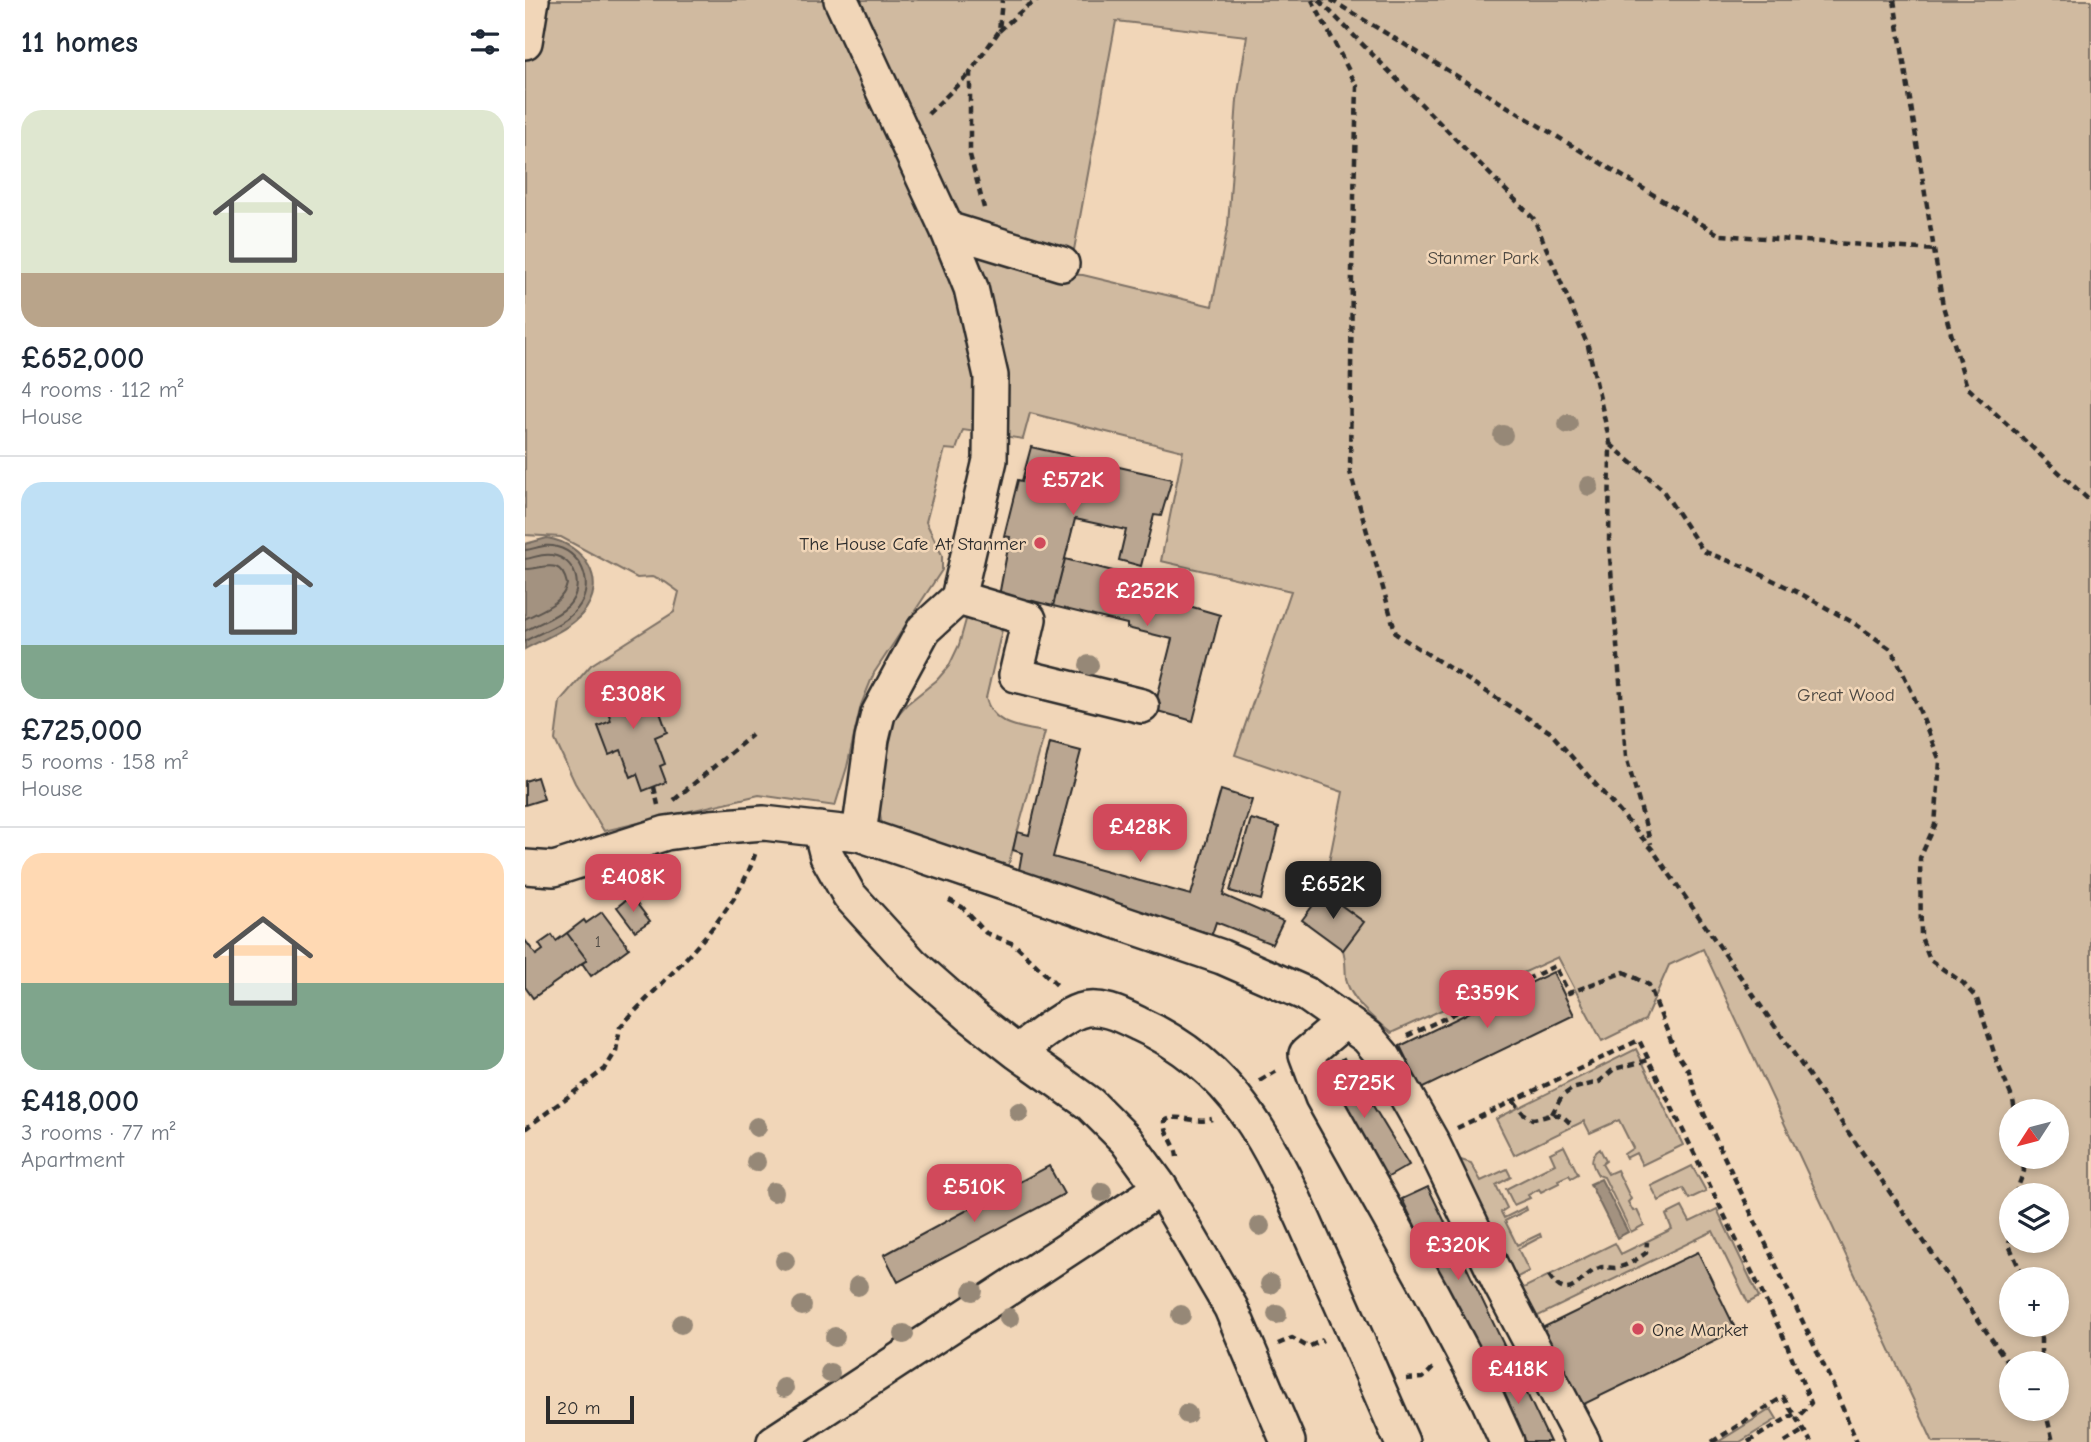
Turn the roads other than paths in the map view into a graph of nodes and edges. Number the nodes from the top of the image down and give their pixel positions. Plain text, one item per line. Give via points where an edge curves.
1 (532, 0) edge
2 (841, 0) edge
3 (525, 42) edge
4 (947, 229) junction
5 (1062, 264) dead end
6 (958, 598) junction
7 (1142, 706) dead end
8 (820, 829) junction
9 (859, 834) junction
10 (525, 867) edge
11 (1345, 1021) junction
12 (1017, 1052) junction
13 (1161, 1188) junction
14 (773, 1442) edge
15 (1288, 1442) edge
16 (1402, 1442) edge
17 (1507, 1442) edge
18 (1583, 1442) edge

1 - 3 street
2 - 4 street
4 - 5 street
4 - 6 street via 971,288 991,376 990,460
6 - 7 street via 1029,620 1016,675
6 - 9 street via 924,629 879,714
8 - 9 street
8 - 10 street via 764,823 675,831 554,869
8 - 12 street via 827,856 849,895 912,964
9 - 11 street via 1222,957 1306,994
11 - 17 street via 1306,1054 1322,1097 1458,1343
11 - 18 street via 1384,1057
12 - 13 street via 1090,1104 1126,1140
12 - 16 street via 1079,1011 1108,1010 1168,1037 1208,1067 1238,1099 1271,1149
13 - 14 street
13 - 15 street via 1231,1308

